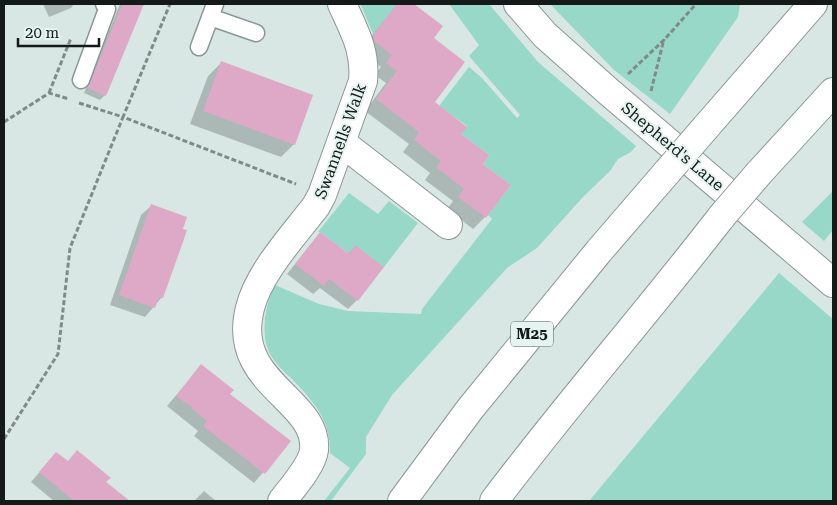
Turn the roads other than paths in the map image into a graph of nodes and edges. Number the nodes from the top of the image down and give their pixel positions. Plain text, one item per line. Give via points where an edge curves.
1 (342, 4) edge
2 (518, 4) edge
3 (813, 4) edge
4 (106, 5) edge
5 (212, 10) edge
6 (256, 33) dead end
7 (199, 47) dead end
8 (80, 80) dead end
9 (833, 92) edge
10 (341, 142) junction
11 (448, 225) dead end
12 (833, 283) edge
13 (282, 501) edge
14 (402, 501) edge
15 (494, 501) edge

1 - 10 main road, Swannells Walk via 362,52 364,65 363,81
2 - 12 main road, Shepherd's Lane via 545,35 609,92
3 - 14 main road, M25, bridge via 599,251 476,402
4 - 8 lane
5 - 6 lane
5 - 7 lane
9 - 15 main road, bridge via 722,216
10 - 11 main road
10 - 13 main road, Swannells Walk via 316,206 263,277 249,310 247,335 256,365 303,417 312,438 314,450 311,458

